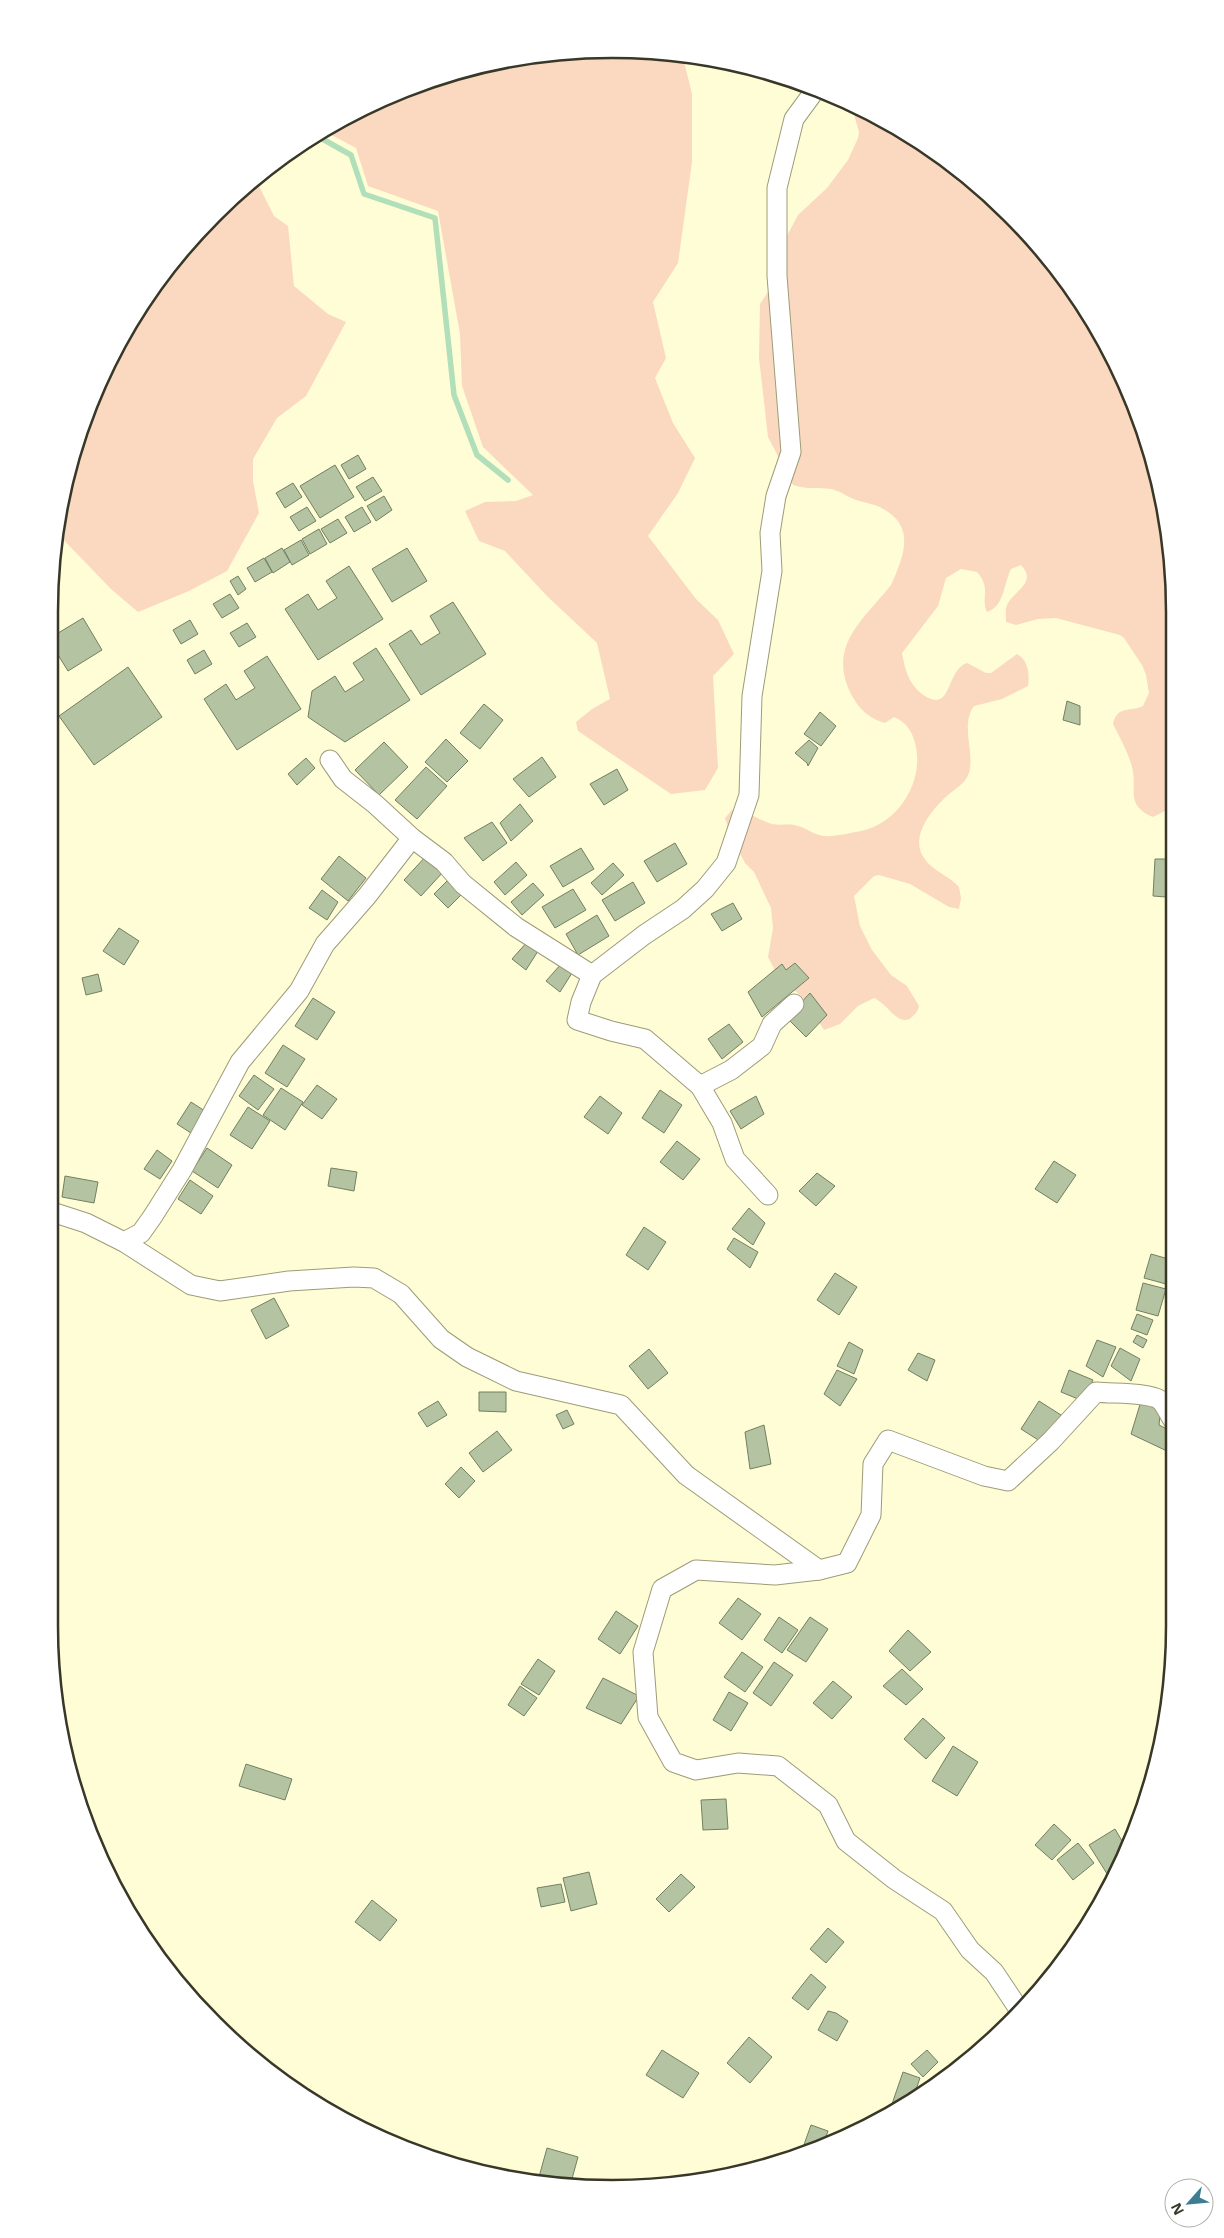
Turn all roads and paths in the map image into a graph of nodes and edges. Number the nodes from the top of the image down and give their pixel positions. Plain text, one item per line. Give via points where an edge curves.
1 (811, 95) edge
2 (330, 760) dead end
3 (412, 838) junction
4 (592, 975) junction
5 (794, 1004) dead end
6 (700, 1086) junction
7 (768, 1195) dead end
8 (58, 1214) edge
9 (124, 1242) junction
10 (1166, 1409) edge
11 (818, 1570) junction
12 (1016, 2005) edge

1 - 4 street via 794,119 777,188 777,276 790,452 776,496 770,533 772,571 752,696 750,795 726,863 705,889 683,909
2 - 3 street via 343,779
3 - 4 street via 444,862 463,884 516,927
3 - 9 street via 325,944 299,991 240,1062 182,1170 153,1216 141,1233
4 - 6 street via 577,1020 645,1039
5 - 6 street via 772,1024 762,1046 731,1070
6 - 7 street via 722,1123 735,1160
8 - 9 street via 86,1223
9 - 11 street via 191,1285 220,1291 289,1281 374,1278 401,1294 441,1339 467,1357 516,1381 621,1405 686,1475
10 - 11 street via 1160,1400 1141,1394 1096,1392 1008,1481 984,1476 888,1440 873,1464 871,1514 847,1563
11 - 12 street via 775,1576 696,1570 662,1589 643,1652 648,1717 673,1762 696,1770 738,1763 778,1766 828,1805 846,1841 894,1879 943,1911 970,1950 994,1972

